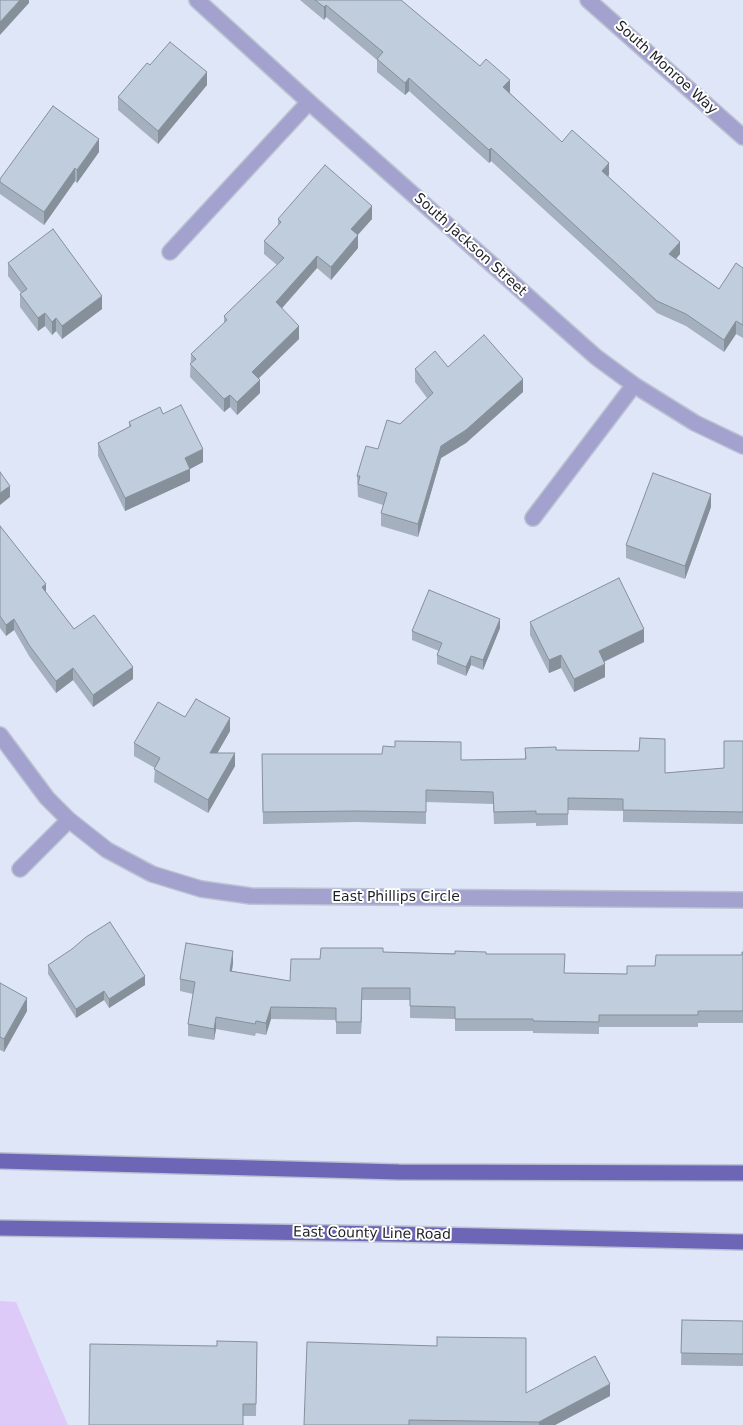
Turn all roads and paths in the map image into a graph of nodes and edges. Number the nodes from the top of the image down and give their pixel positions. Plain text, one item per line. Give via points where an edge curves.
1 (198, 0) edge
2 (588, 0) edge
3 (309, 102) junction
4 (743, 137) edge
5 (170, 252) dead end
6 (634, 385) junction
7 (743, 446) edge
8 (533, 518) dead end
9 (0, 735) edge
10 (68, 820) junction
11 (20, 869) dead end
12 (743, 900) edge
13 (0, 1161) edge
14 (743, 1173) edge
15 (0, 1228) edge
16 (743, 1242) edge

1 - 3 street, South Jackson Street
2 - 4 street, South Monroe Way
3 - 5 street
3 - 6 street, South Jackson Street via 596,357
6 - 7 street, South Jackson Street via 695,423
6 - 8 street
9 - 10 street, East Phillips Circle via 47,798
10 - 11 street
10 - 12 street, East Phillips Circle via 107,850 152,874 201,889 251,896
13 - 14 main road via 399,1172
15 - 16 main road, East County Line Road

